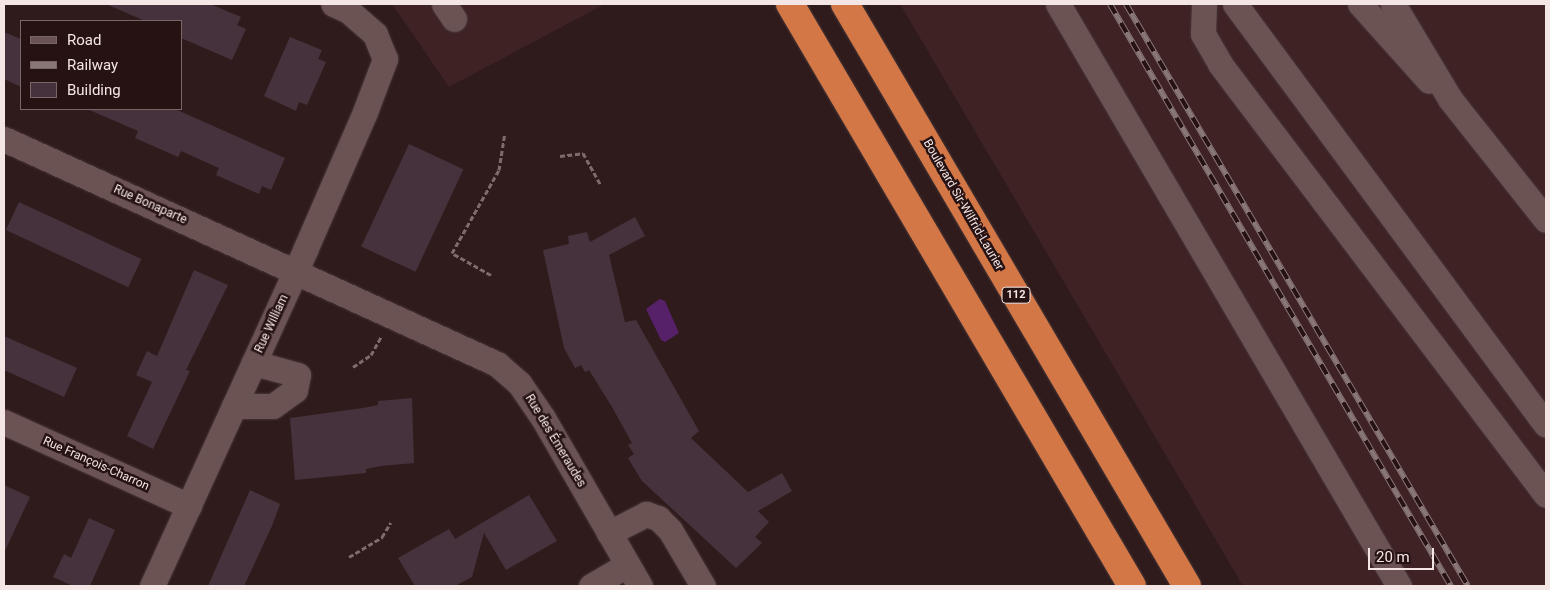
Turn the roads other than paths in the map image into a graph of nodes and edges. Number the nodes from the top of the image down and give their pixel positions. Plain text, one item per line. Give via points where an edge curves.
1 (333, 4) edge
2 (790, 4) edge
3 (845, 4) edge
4 (1058, 4) edge
5 (1204, 4) edge
6 (1235, 4) edge
7 (1360, 4) edge
8 (1393, 4) edge
9 (1450, 99) junction
10 (4, 139) edge
11 (1546, 220) edge
12 (296, 271) junction
13 (254, 363) junction
14 (234, 406) junction
15 (4, 422) edge
16 (1546, 425) edge
17 (1546, 495) edge
18 (189, 506) junction
19 (609, 533) junction
20 (627, 565) junction
21 (152, 586) edge
22 (591, 586) edge
23 (640, 586) edge
24 (703, 586) edge
25 (1132, 586) edge
26 (1187, 586) edge
27 (1399, 586) edge

1 - 12 street, Rue William via 348,11 375,34 385,59
2 - 25 highway
3 - 26 highway, Boulevard Sir-Wilfrid-Laurier / 112
4 - 27 street
5 - 17 street via 1203,34 1220,64
6 - 16 street
7 - 9 street via 1415,68
8 - 9 street
9 - 11 street
10 - 12 street, Rue Bonaparte
12 - 13 street, Rue William
12 - 19 street, Rue des Émeraudes via 497,364 519,383
13 - 14 street, Rue William
13 - 14 street via 298,374 295,390 273,406
14 - 18 street, Rue William
15 - 18 street, Rue François-Charron
18 - 21 street, Rue William
19 - 20 street, Rue des Émeraudes
19 - 24 street via 646,514 658,518 670,530
20 - 22 street
20 - 23 street, Rue des Émeraudes

